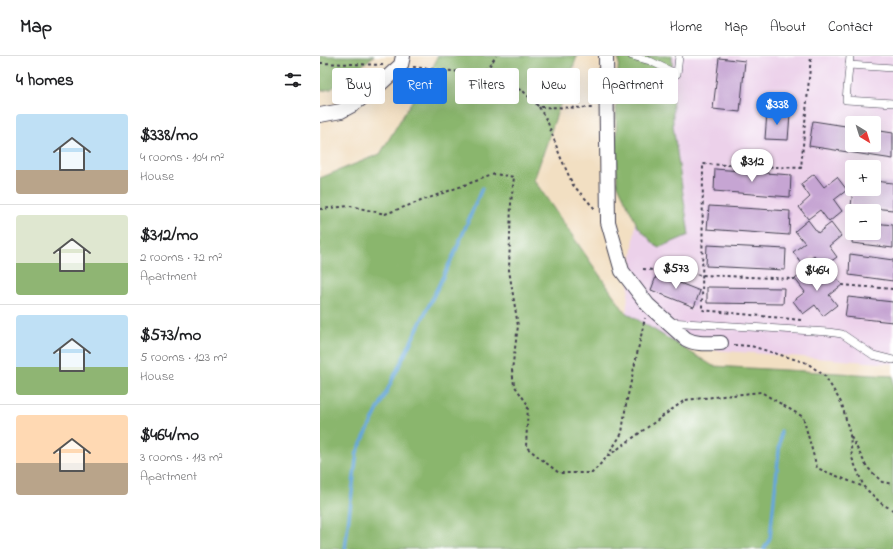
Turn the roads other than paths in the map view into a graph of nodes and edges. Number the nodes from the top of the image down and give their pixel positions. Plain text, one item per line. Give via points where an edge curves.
1 (606, 56) edge
2 (632, 56) edge
3 (679, 56) edge
4 (850, 56) edge
5 (402, 61) edge
6 (849, 65) junction
7 (893, 68) edge
8 (893, 103) edge
9 (320, 115) edge
10 (668, 322) junction
11 (721, 343) road end
12 (893, 360) edge

1 - 10 street via 608,222 622,271 648,305
2 - 3 lane via 650,61 677,74
4 - 6 lane
5 - 9 street via 379,85 354,104
6 - 7 lane
6 - 8 lane via 846,100
10 - 11 street via 692,342
10 - 12 lane via 842,334 873,356

